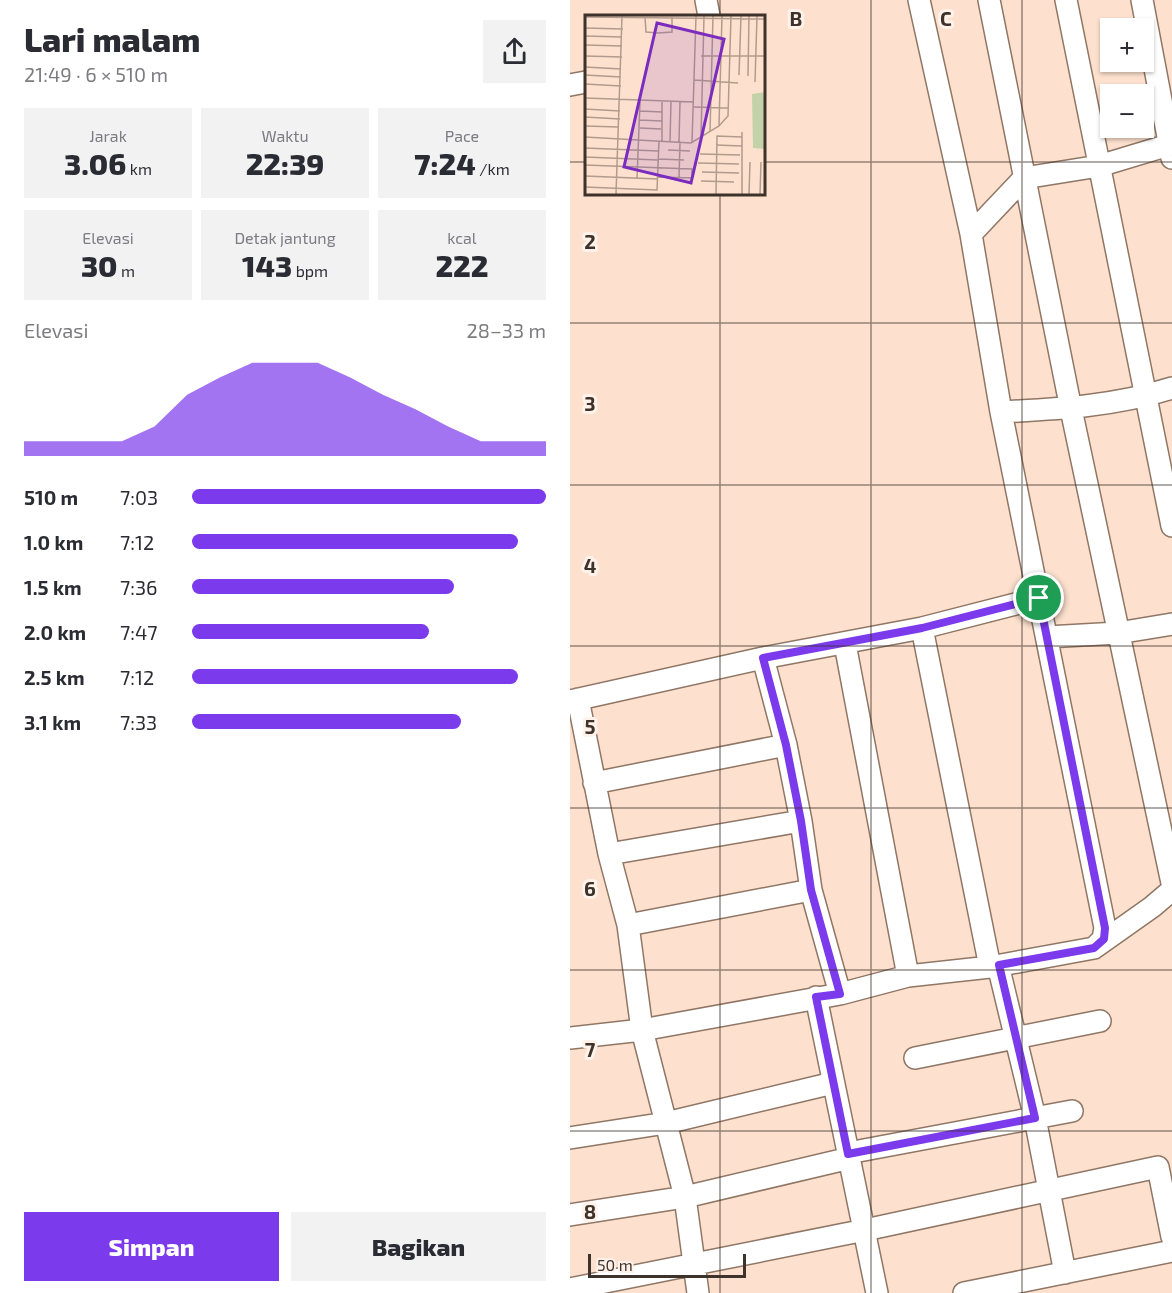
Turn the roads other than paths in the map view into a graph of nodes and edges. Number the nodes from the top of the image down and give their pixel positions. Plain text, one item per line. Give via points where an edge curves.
1 (706, 0) edge
2 (919, 0) edge
3 (988, 0) edge
4 (1066, 0) edge
5 (1142, 0) edge
6 (709, 15) edge
7 (585, 82) edge
8 (570, 85) edge
9 (1171, 149) edge
10 (1099, 166) junction
11 (1024, 178) junction
12 (971, 234) junction
13 (1172, 388) edge
14 (1146, 396) junction
15 (1071, 409) junction
16 (1001, 412) junction
17 (1172, 526) edge
18 (1039, 598) junction
19 (1172, 624) edge
20 (922, 628) junction
21 (1118, 633) junction
22 (1047, 638) junction
23 (845, 644) junction
24 (763, 658) junction
25 (574, 700) edge
26 (786, 745) junction
27 (594, 783) junction
28 (801, 821) junction
29 (609, 854) junction
30 (1172, 883) edge
31 (811, 890) junction
32 (1172, 890) edge
33 (628, 925) junction
34 (1094, 948) junction
35 (994, 966) junction
36 (908, 976) junction
37 (840, 994) junction
38 (816, 997) junction
39 (1100, 1021) dead end
40 (642, 1029) junction
41 (570, 1038) edge
42 (1016, 1038) junction
43 (915, 1058) dead end
44 (833, 1083) junction
45 (1072, 1111) dead end
46 (1035, 1118) junction
47 (666, 1123) junction
48 (570, 1138) edge
49 (849, 1156) junction
50 (1049, 1191) junction
51 (685, 1197) junction
52 (570, 1215) edge
53 (865, 1230) junction
54 (1172, 1237) edge
55 (1172, 1251) edge
56 (694, 1264) junction
57 (1065, 1274) junction
58 (570, 1288) edge
59 (698, 1293) edge
60 (877, 1293) edge
61 (964, 1293) edge

1 - 6 street
2 - 12 street
3 - 11 street
4 - 10 street
5 - 9 street
7 - 8 street
9 - 10 street
10 - 11 street
10 - 14 street
11 - 12 street
11 - 15 street
12 - 16 street
13 - 14 street
14 - 15 street
14 - 17 street
15 - 16 street
15 - 21 street
16 - 18 street
18 - 20 street
18 - 22 street
19 - 21 street
20 - 23 street
20 - 35 street
21 - 22 street
21 - 30 street
22 - 34 street via 1105,928 1104,939
23 - 24 street
23 - 36 street
24 - 25 street
24 - 26 street
25 - 27 street
26 - 27 street
26 - 28 street
27 - 29 street
28 - 29 street
28 - 31 street
29 - 33 street
31 - 33 street
31 - 37 street
32 - 34 street
33 - 40 street
34 - 35 street
35 - 36 street
35 - 42 street
36 - 37 street
37 - 38 street
38 - 40 street
38 - 44 street
39 - 42 street
40 - 41 street
40 - 47 street
42 - 43 street
42 - 46 street
44 - 47 street
44 - 49 street
45 - 46 street
46 - 49 street
46 - 50 street
47 - 48 street
47 - 51 street
49 - 51 street
49 - 53 street
50 - 53 street
50 - 54 street via 1158,1167
50 - 57 street
51 - 52 street
51 - 56 street
53 - 56 street
53 - 60 street
55 - 57 street
56 - 58 street
56 - 59 street
57 - 61 street

